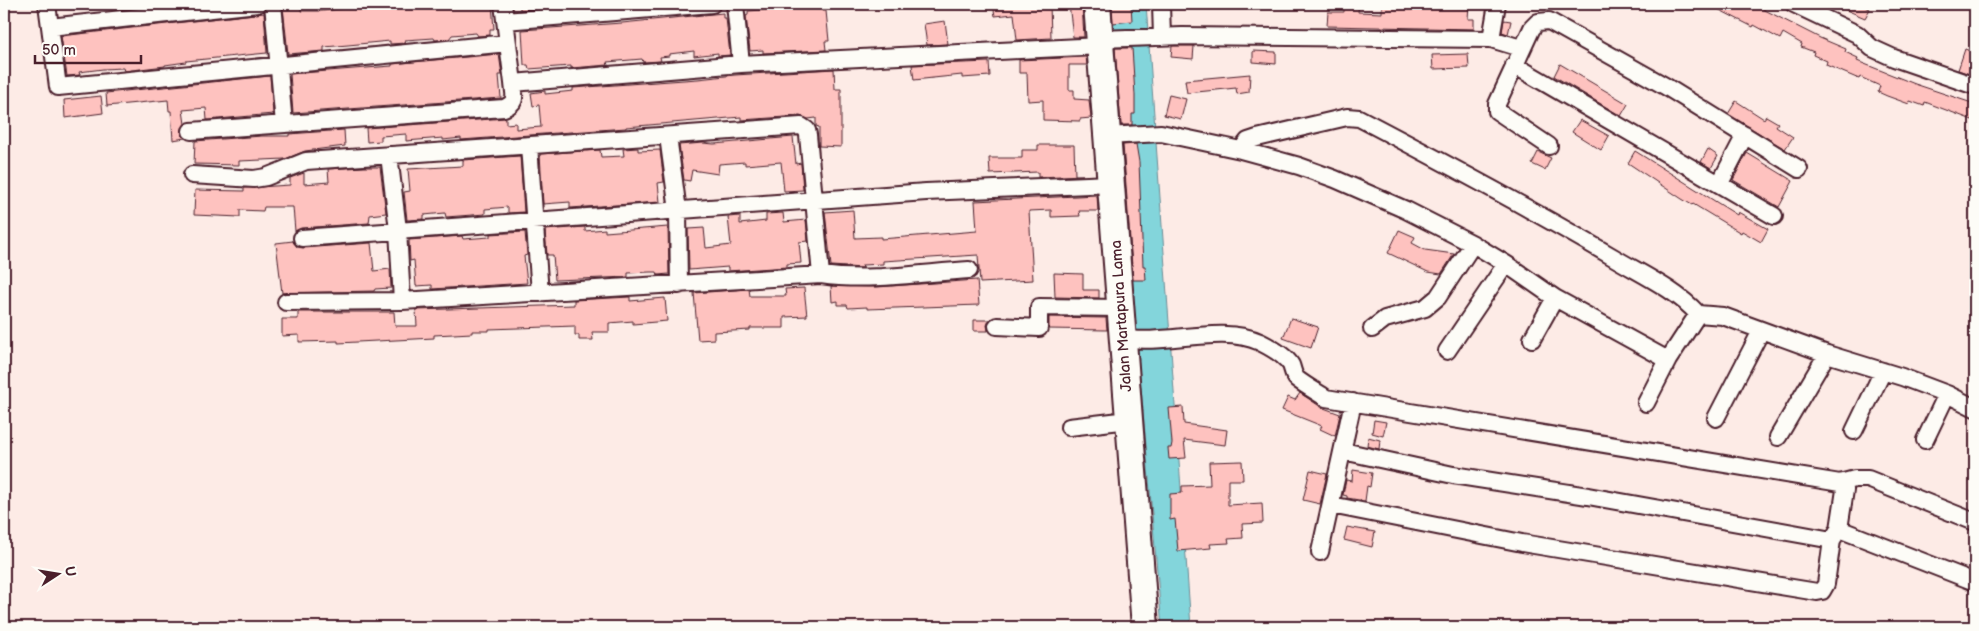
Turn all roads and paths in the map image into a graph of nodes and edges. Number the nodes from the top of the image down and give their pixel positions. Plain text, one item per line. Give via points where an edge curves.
1 (47, 4) edge
2 (257, 4) edge
3 (273, 4) edge
4 (503, 4) edge
5 (712, 4) edge
6 (735, 4) edge
7 (1097, 4) edge
8 (1161, 4) edge
9 (1497, 4) edge
10 (1794, 4) edge
11 (505, 21) junction
12 (50, 26) junction
13 (1158, 37) junction
14 (1491, 40) junction
15 (1103, 41) junction
16 (508, 43) junction
17 (1522, 48) junction
18 (277, 64) junction
19 (741, 64) junction
20 (1514, 65) junction
21 (513, 83) junction
22 (1975, 86) edge
23 (284, 124) junction
24 (191, 131) dead end
25 (1112, 135) junction
26 (668, 136) junction
27 (1745, 136) junction
28 (529, 146) junction
29 (1549, 146) dead end
30 (1241, 150) junction
31 (389, 155) junction
32 (1799, 169) dead end
33 (192, 175) dead end
34 (1720, 183) junction
35 (1111, 184) junction
36 (813, 202) junction
37 (678, 211) junction
38 (1774, 216) dead end
39 (536, 220) junction
40 (398, 230) junction
41 (302, 238) dead end
42 (1473, 244) junction
43 (1506, 264) junction
44 (969, 270) dead end
45 (821, 275) junction
46 (680, 285) junction
47 (540, 293) junction
48 (1555, 298) junction
49 (402, 301) junction
50 (286, 302) dead end
51 (1120, 308) junction
52 (1698, 314) junction
53 (997, 326) dead end
54 (1372, 329) dead end
55 (1761, 331) junction
56 (1128, 339) junction
57 (1532, 339) dead end
58 (1447, 351) dead end
59 (1827, 354) junction
60 (1668, 360) junction
61 (1883, 371) junction
62 (1947, 394) junction
63 (1353, 402) junction
64 (1646, 403) dead end
65 (1975, 408) edge
66 (1716, 418) dead end
67 (1129, 420) junction
68 (1069, 427) dead end
69 (1854, 431) dead end
70 (1778, 437) dead end
71 (1925, 440) dead end
72 (1342, 451) junction
73 (1844, 482) junction
74 (1331, 504) junction
75 (1975, 522) edge
76 (1836, 534) junction
77 (1320, 552) dead end
78 (1975, 582) edge
79 (1145, 627) edge

1 - 12 street
2 - 12 street
3 - 18 street
4 - 11 street
5 - 11 street
6 - 19 street
7 - 15 main road, Jalan Martapura Lama
8 - 13 street
9 - 14 street
10 - 22 street via 1857,34 1872,48 1894,58
11 - 16 street
12 - 18 street via 58,87
13 - 14 street
13 - 15 street
14 - 17 street
15 - 19 street
15 - 25 main road, Jalan Martapura Lama
16 - 18 street
16 - 21 street
17 - 20 street
17 - 27 street via 1538,22 1549,21 1665,86
18 - 23 street
19 - 21 street
20 - 29 street via 1496,111
20 - 34 street
21 - 23 street via 515,98 504,108
23 - 24 street
25 - 30 street via 1161,133
25 - 35 main road, Jalan Martapura Lama
26 - 28 street
26 - 36 street via 804,127 808,135
26 - 37 street
27 - 32 street
27 - 34 street
28 - 31 street
28 - 39 street
30 - 42 street via 1335,178
30 - 52 street via 1248,141 1257,138 1347,117 1359,118 1582,239 1682,298
31 - 33 street via 306,161 254,180
31 - 40 street
34 - 38 street
35 - 36 street via 926,192
35 - 51 main road, Jalan Martapura Lama
36 - 37 street
36 - 45 street
37 - 39 street
37 - 46 street
39 - 40 street
39 - 47 street
40 - 41 street
40 - 49 street
42 - 43 street
42 - 54 street via 1438,297 1425,308 1385,319
43 - 48 street
43 - 58 street
44 - 45 street via 837,278
45 - 46 street
46 - 47 street
47 - 49 street
48 - 57 street
48 - 60 street
49 - 50 street
51 - 53 street via 1038,307 1039,328
51 - 56 main road, Jalan Martapura Lama
52 - 55 street via 1723,316
52 - 60 street
55 - 59 street
55 - 66 street
56 - 63 street via 1242,336 1280,354 1298,379 1326,398
56 - 67 main road, Jalan Martapura Lama
59 - 61 street
59 - 70 street
60 - 64 street
61 - 62 street
61 - 69 street
62 - 65 street
62 - 71 street
63 - 72 street
63 - 73 street
67 - 68 street
67 - 79 main road, Jalan Martapura Lama
72 - 74 street
72 - 76 street via 1452,474
73 - 75 street via 1868,479
73 - 76 street
74 - 76 street via 1522,542 1817,592 1822,591 1826,584
74 - 77 street
76 - 78 street

